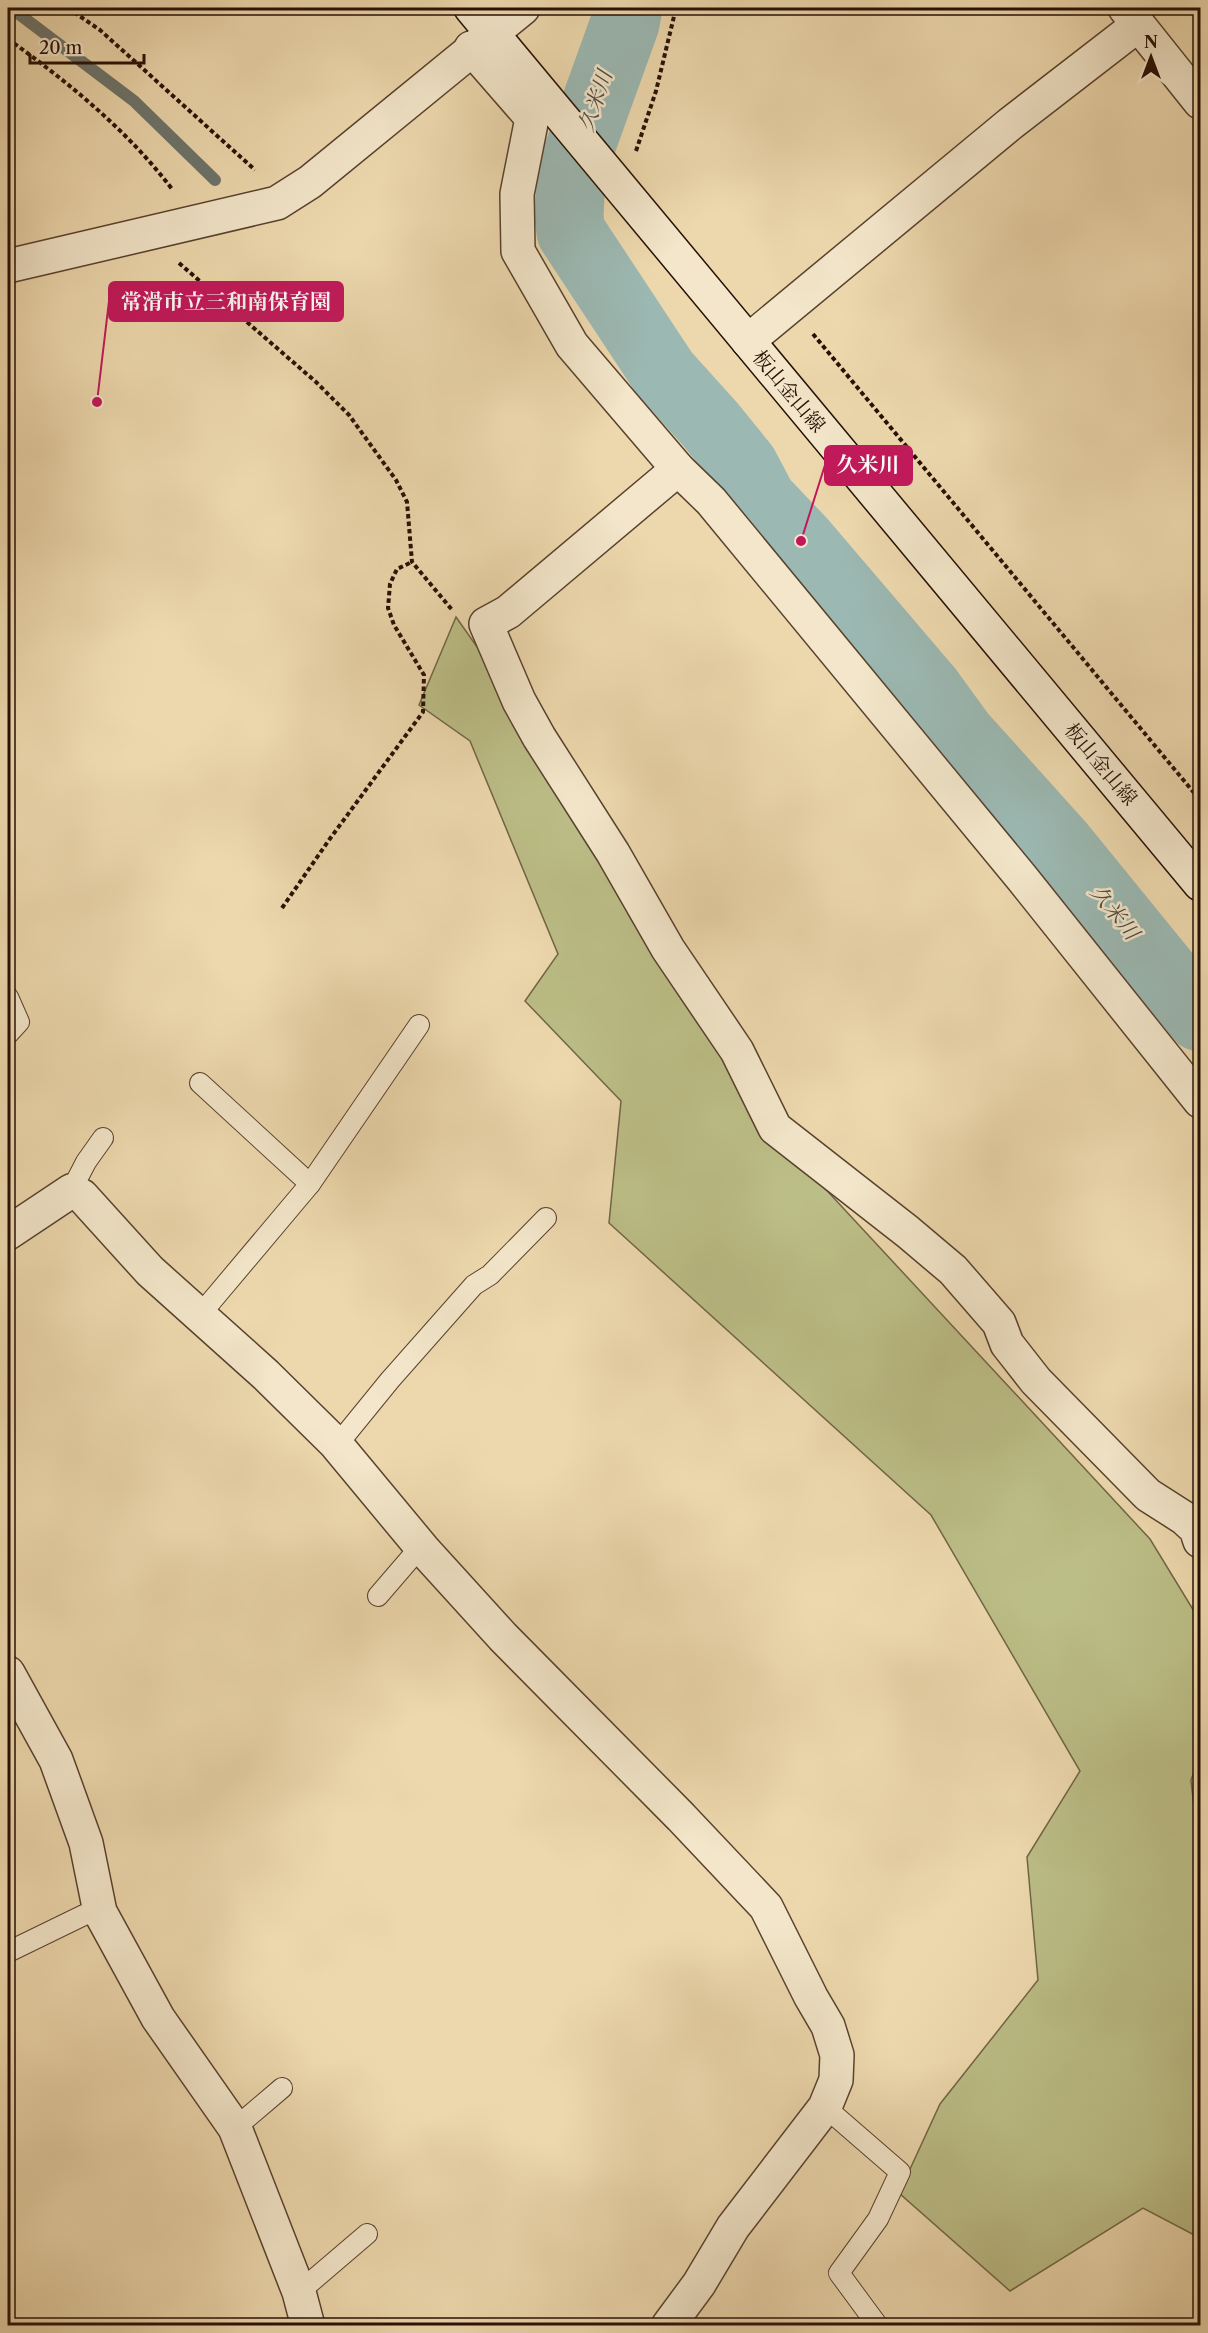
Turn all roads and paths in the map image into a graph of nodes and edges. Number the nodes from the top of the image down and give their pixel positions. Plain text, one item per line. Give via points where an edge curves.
1 (68, 8) edge
2 (471, 8) edge
3 (523, 8) edge
4 (676, 8) edge
5 (1132, 16) edge
6 (8, 39) edge
7 (481, 40) junction
8 (1200, 102) edge
9 (614, 178) junction
10 (277, 203) junction
11 (193, 223) junction
12 (147, 233) junction
13 (8, 266) edge
14 (792, 305) junction
15 (748, 341) junction
16 (678, 469) junction
17 (412, 562) junction
18 (486, 624) junction
19 (1200, 800) edge
20 (1200, 884) edge
21 (282, 908) dead end
22 (8, 997) edge
23 (419, 1025) dead end
24 (8, 1034) edge
25 (200, 1083) dead end
26 (1200, 1101) edge
27 (103, 1138) dead end
28 (310, 1184) junction
29 (71, 1191) junction
30 (546, 1218) dead end
31 (8, 1233) edge
32 (199, 1316) junction
33 (335, 1443) junction
34 (1200, 1542) edge
35 (421, 1546) junction
36 (378, 1596) dead end
37 (8, 1673) edge
38 (100, 1912) junction
39 (8, 1952) edge
40 (282, 2088) dead end
41 (825, 2107) junction
42 (235, 2128) junction
43 (367, 2234) dead end
44 (299, 2292) junction
45 (308, 2325) edge
46 (668, 2325) edge
47 (878, 2325) edge

1 - 10 path via 99,30 253,168
2 - 7 street, 板山金山線
3 - 7 street
4 - 9 path via 656,91 633,161
5 - 8 street
5 - 14 street via 1010,124
6 - 11 path via 115,125 151,161
7 - 9 street, 板山金山線
7 - 10 street via 310,182
7 - 16 street via 532,118 517,194 518,251 572,345
9 - 15 street, 板山金山線
10 - 11 street
11 - 12 street
12 - 13 street
12 - 17 path via 350,415 407,502
14 - 15 street
14 - 19 path
15 - 20 street, 板山金山線
16 - 18 street via 508,612
16 - 26 street via 711,501
17 - 18 path via 452,610
17 - 21 path via 397,568 390,584 388,608 424,675 423,712
18 - 34 street via 539,737 668,949 737,1051 775,1128 953,1270 999,1323 1006,1344 1036,1382 1148,1495 1196,1529
22 - 24 lane via 19,1022
23 - 28 lane
25 - 28 lane
27 - 29 lane
28 - 32 lane
29 - 31 street
29 - 32 street via 82,1196 150,1271
30 - 33 lane via 490,1275 474,1285
32 - 33 street
33 - 35 street
35 - 36 lane
35 - 41 street via 502,1637 766,1907 828,2026 837,2055 836,2080
37 - 38 street via 56,1760 87,1843
38 - 39 lane via 84,1915
38 - 42 street via 158,2018
40 - 42 lane
41 - 46 street via 733,2227 699,2284
41 - 47 lane via 900,2172 878,2219 839,2273
42 - 44 street
43 - 44 lane
44 - 45 street

